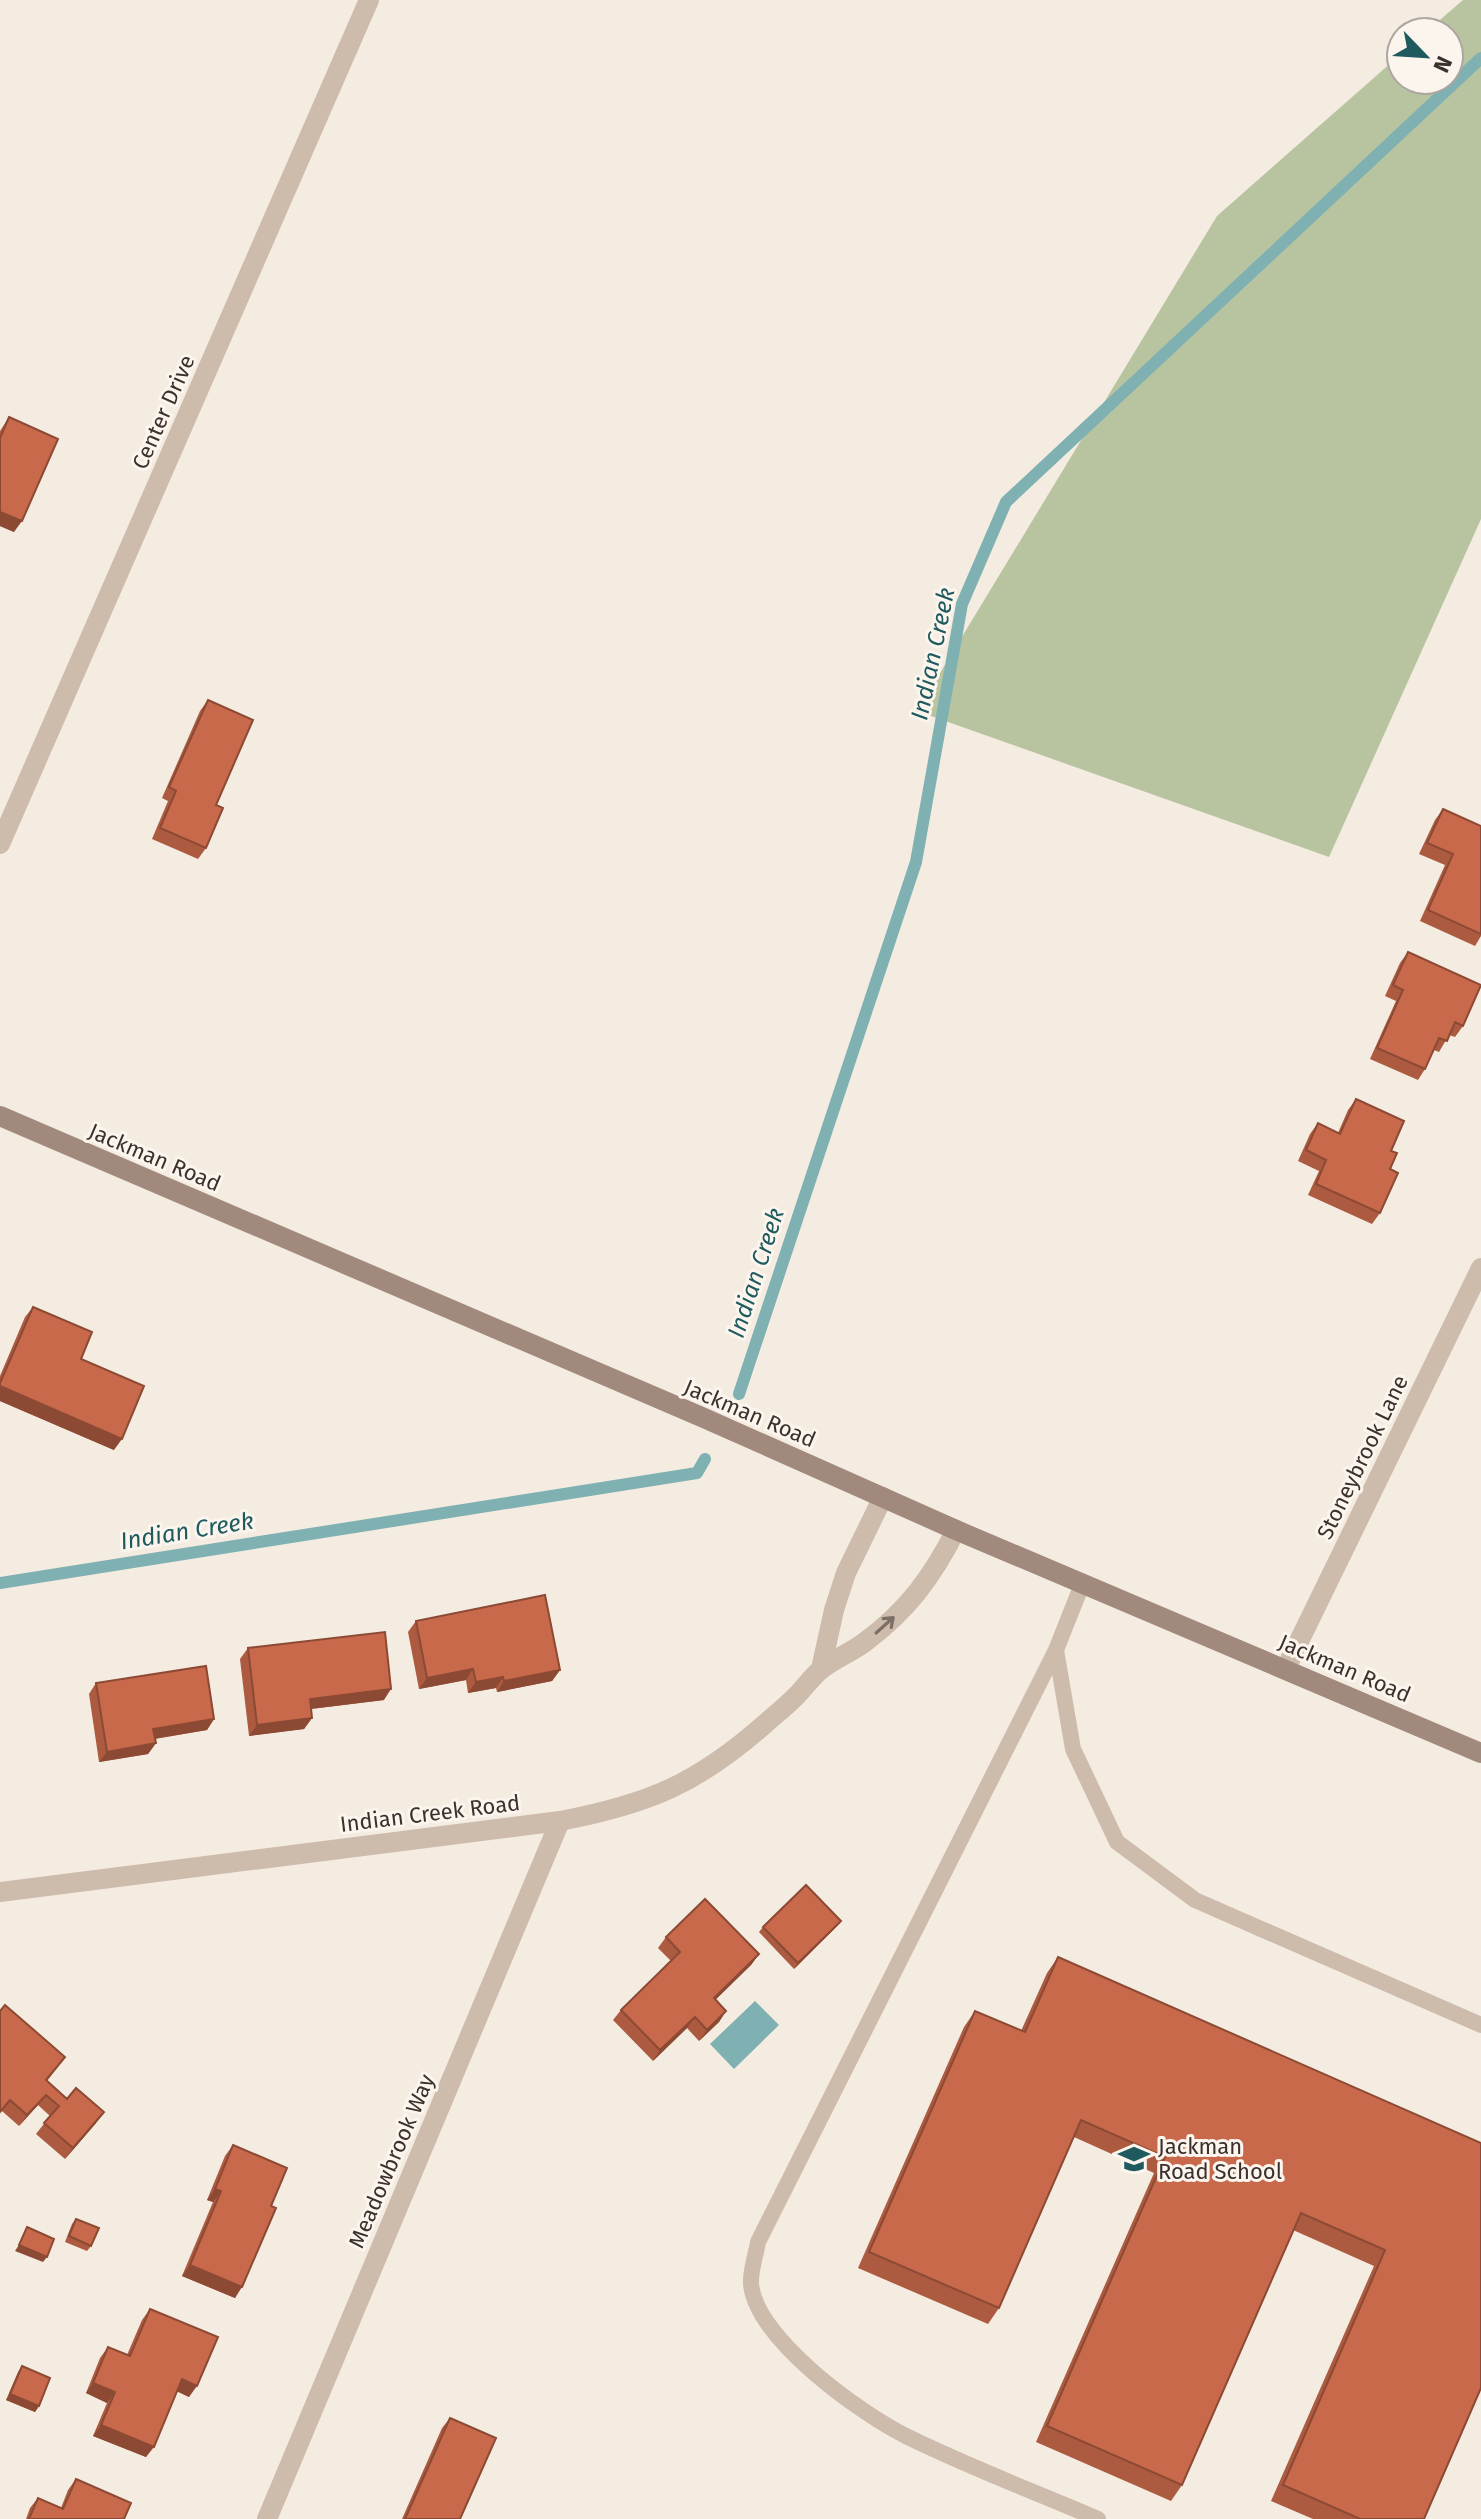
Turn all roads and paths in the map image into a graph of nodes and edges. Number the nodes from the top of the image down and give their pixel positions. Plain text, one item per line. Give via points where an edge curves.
1 (369, 0) edge
2 (0, 844) edge
3 (0, 1116) edge
4 (1481, 1268) edge
5 (883, 1497) junction
6 (956, 1530) junction
7 (1083, 1582) junction
8 (1056, 1650) junction
9 (1286, 1668) junction
10 (821, 1669) junction
11 (1481, 1753) edge
12 (560, 1821) junction
13 (0, 1892) edge
14 (1480, 2021) edge
15 (267, 2519) edge
16 (1098, 2519) edge

1 - 2 street, Center Drive
3 - 5 street, Jackman Road
4 - 9 street, Stoneybrook Lane
5 - 6 street, Jackman Road
5 - 10 street, Indian Creek Road via 846,1573
6 - 7 street, Jackman Road
10 -> 6 street, Indian Creek Road via 862,1645 912,1600
7 - 8 lane
7 - 9 street, Jackman Road
8 - 14 lane via 1073,1749 1117,1842 1195,1900
8 - 16 lane via 758,2242 751,2283 761,2316 838,2393 906,2436
9 - 11 street, Jackman Road
10 - 12 street, Indian Creek Road via 758,1730 689,1782 612,1811
12 - 13 street, Indian Creek Road
12 - 15 street, Meadowbrook Way

